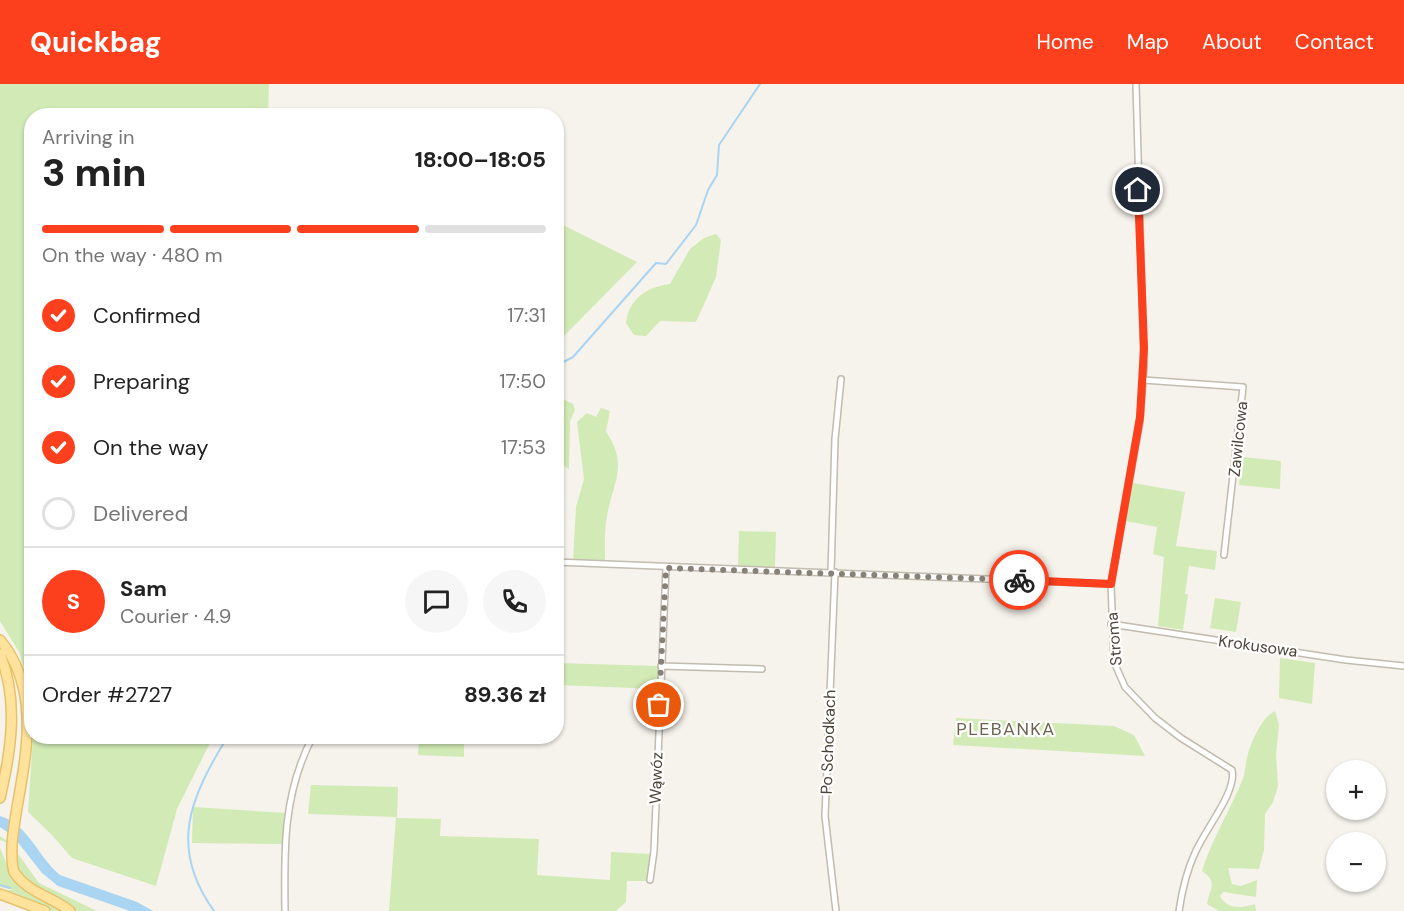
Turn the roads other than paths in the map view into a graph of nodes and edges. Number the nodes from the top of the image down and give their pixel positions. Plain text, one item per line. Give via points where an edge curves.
1 (1136, 84) edge
2 (841, 379) dead end
3 (1143, 380) junction
4 (1224, 555) dead end
5 (564, 562) edge
6 (666, 568) junction
7 (833, 572) junction
8 (1111, 584) junction
9 (1111, 624) junction
10 (0, 640) edge
11 (0, 654) edge
12 (661, 666) junction
13 (1404, 666) edge
14 (762, 669) dead end
15 (310, 744) edge
16 (6, 759) junction
17 (0, 773) edge
18 (0, 798) edge
19 (650, 880) dead end
20 (0, 894) edge
21 (45, 911) edge
22 (70, 911) edge
23 (285, 911) edge
24 (836, 911) edge
25 (1179, 911) edge

1 - 3 street, Stroma
2 - 7 street, Po Schodkach via 835,439
3 - 4 street, Zawilcowa via 1243,387
3 - 8 street, Stroma via 1136,450
5 - 6 street
6 - 7 street
6 - 12 street, Wąwóz
7 - 8 street
7 - 24 street, Po Schodkach via 825,816
8 - 9 street, Stroma
9 - 13 street, Krokusowa
9 - 25 street, Stroma via 1114,662 1125,687 1155,718 1232,770 1234,778 1231,791 1194,853
10 - 22 main road via 15,668 22,710 3,841 8,863 20,880
11 - 16 main road via 12,705
12 - 14 street
12 - 19 street, Wąwóz
15 - 23 street via 292,786 285,843
16 - 17 main road
16 - 18 main road
20 - 21 main road

